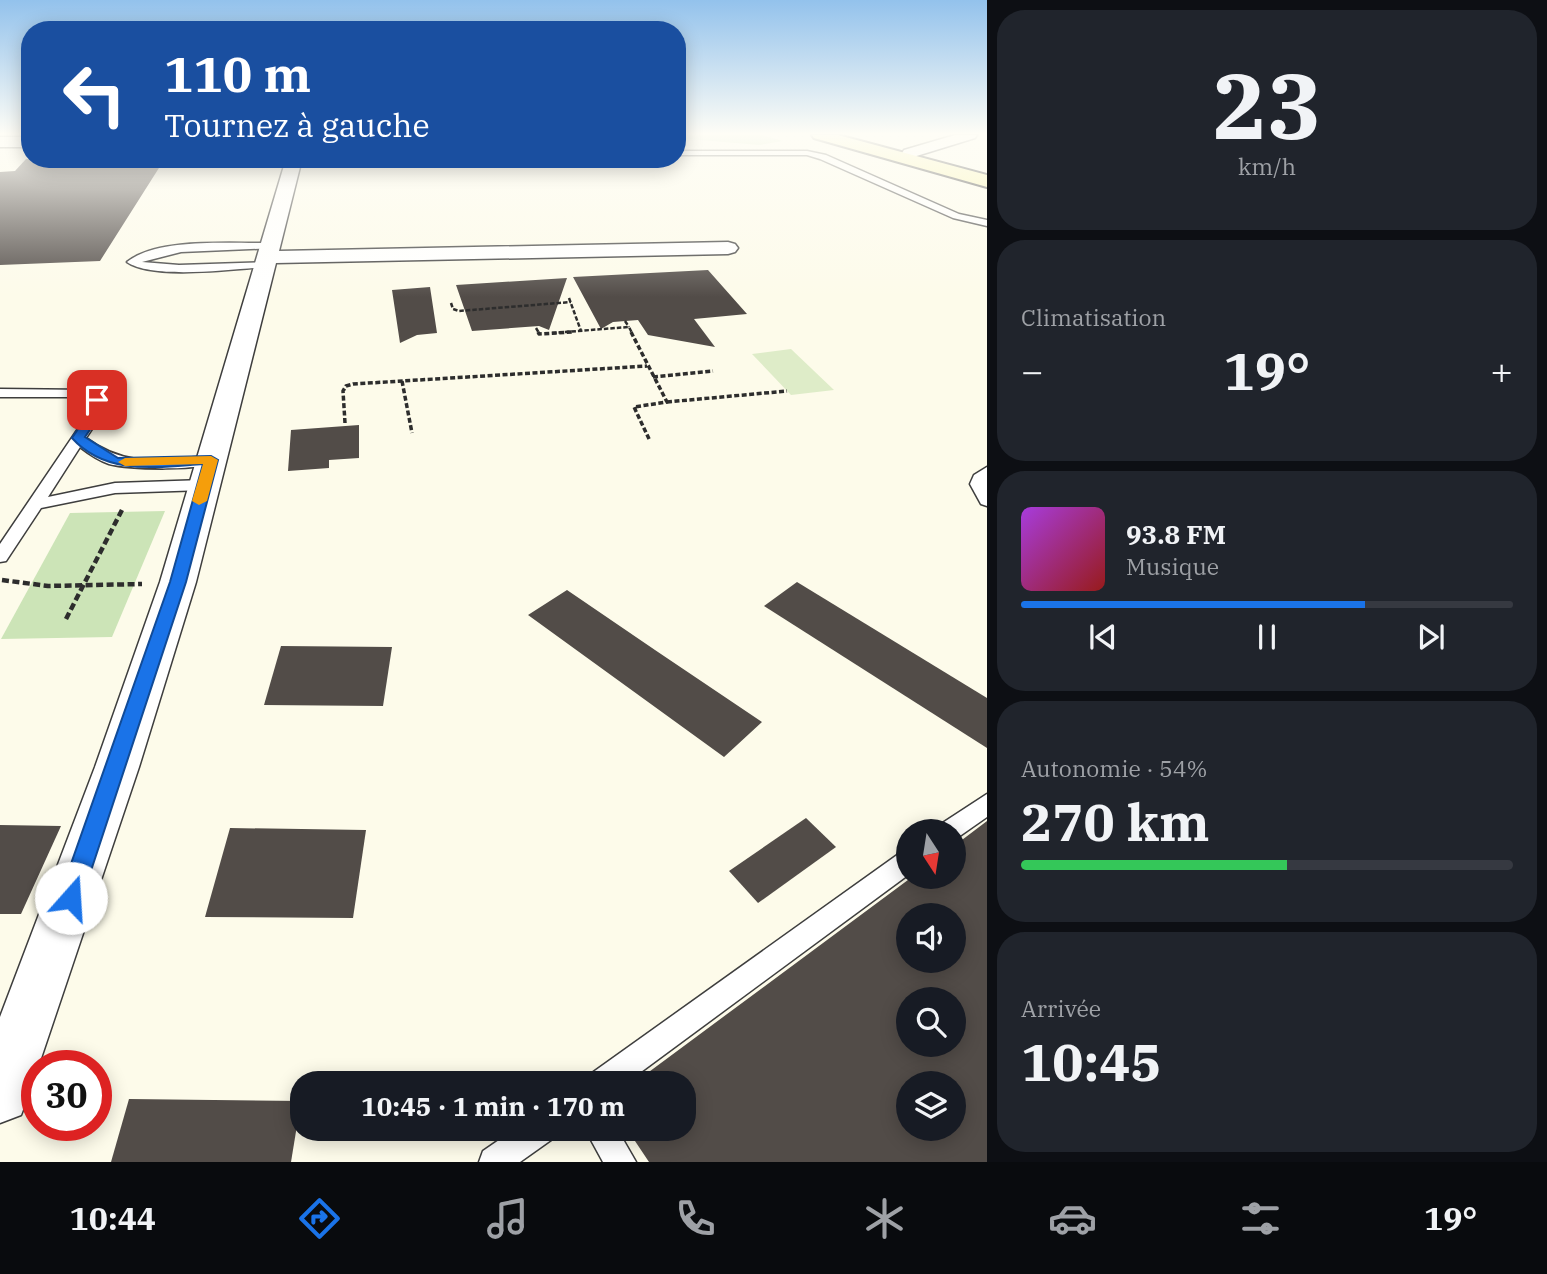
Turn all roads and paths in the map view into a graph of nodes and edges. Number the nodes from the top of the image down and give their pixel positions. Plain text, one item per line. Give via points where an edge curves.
1 (286, 189) edge
2 (896, 189) edge
3 (987, 223) edge
4 (728, 248) dead end
5 (269, 256) junction
6 (451, 303) dead end
7 (625, 321) dead end
8 (628, 327) junction
9 (536, 328) dead end
10 (581, 331) junction
11 (648, 366) junction
12 (713, 372) dead end
13 (653, 377) junction
14 (402, 381) junction
15 (787, 391) dead end
16 (0, 393) edge
17 (667, 402) junction
18 (345, 424) dead end
19 (412, 433) dead end
20 (78, 438) junction
21 (650, 441) dead end
22 (208, 472) junction
23 (987, 472) edge
24 (135, 487) junction
25 (987, 501) edge
26 (35, 504) junction
27 (0, 557) edge
28 (0, 579) edge
29 (178, 582) junction
30 (84, 585) junction
31 (66, 619) dead end
32 (987, 804) edge
33 (966, 819) edge
34 (896, 870) edge
35 (619, 1071) edge
36 (0, 1094) edge
37 (523, 1141) edge
38 (608, 1141) edge
39 (494, 1162) edge
40 (621, 1162) edge

1 - 5 street
2 - 3 lane via 956,216
4 - 5 street
5 - 5 lane via 163,267 132,262 171,251
5 - 22 street
6 - 10 path via 459,311 570,300
7 - 8 path
8 - 10 path
8 - 11 path
9 - 10 path via 542,334
11 - 13 path
11 - 14 path
12 - 13 path
13 - 17 path
14 - 18 path via 346,386
14 - 19 path
15 - 17 path
16 - 20 lane via 86,393 97,400 99,408
17 - 21 path via 635,407
20 - 22 lane via 116,461
20 - 26 lane
22 - 24 lane
22 - 29 street
23 - 25 lane via 978,484
24 - 26 lane
24 - 30 path
26 - 27 lane
28 - 30 path via 9,584
29 - 30 path
29 - 36 street
30 - 31 path
32 - 33 lane
34 - 35 lane
37 - 39 lane
38 - 40 lane

